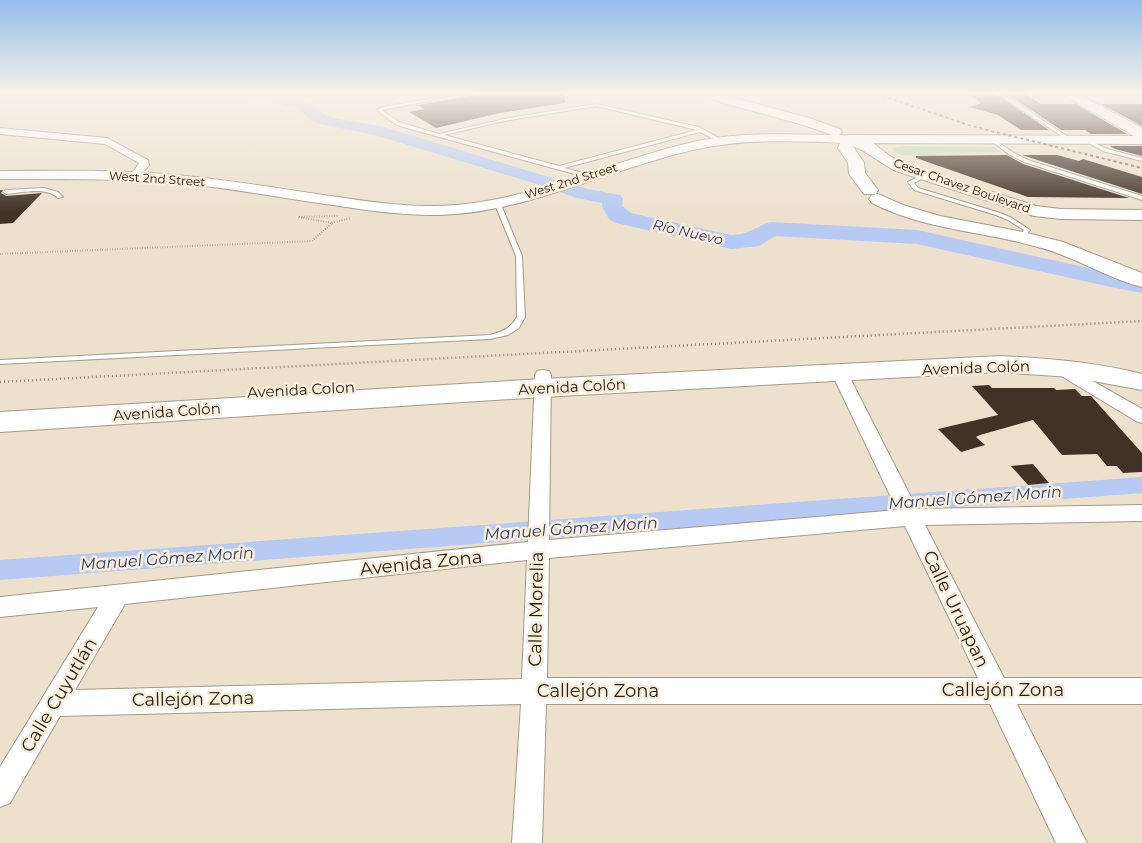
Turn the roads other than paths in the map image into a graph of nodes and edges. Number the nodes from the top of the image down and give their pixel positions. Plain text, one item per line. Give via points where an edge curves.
1 (28, 133) edge
2 (434, 133) edge
3 (447, 133) edge
4 (689, 133) edge
5 (707, 133) edge
6 (784, 133) edge
7 (837, 133) edge
8 (1061, 133) edge
9 (440, 135) junction
10 (776, 138) junction
11 (848, 138) junction
12 (992, 140) junction
13 (1071, 140) junction
14 (1087, 140) junction
15 (1142, 140) edge
16 (722, 141) junction
17 (1142, 160) edge
18 (559, 168) junction
19 (0, 175) edge
20 (135, 176) junction
21 (924, 176) junction
22 (583, 178) junction
23 (6, 192) dead end
24 (60, 197) dead end
25 (497, 202) junction
26 (1141, 210) edge
27 (1022, 237) junction
28 (1142, 281) edge
29 (0, 362) edge
30 (1059, 367) junction
31 (1142, 369) edge
32 (840, 374) junction
33 (542, 382) junction
34 (1142, 382) edge
35 (0, 408) edge
36 (1142, 417) edge
37 (0, 422) edge
38 (1142, 512) edge
39 (911, 517) junction
40 (537, 550) junction
41 (117, 596) junction
42 (0, 607) edge
43 (996, 690) junction
44 (534, 691) junction
45 (1142, 691) edge
46 (54, 703) junction
47 (0, 793) edge
48 (527, 843) edge
49 (1072, 843) edge

1 - 20 street via 113,143 144,162
2 - 9 lane
3 - 9 lane
4 - 18 lane
5 - 16 lane
6 - 10 street
7 - 11 street, Cesar Chavez Boulevard
8 - 13 lane
9 - 18 lane
10 - 11 street, West 2nd Street
10 - 16 street, West 2nd Street
11 - 12 main road, West 2nd Street
11 - 21 main road, Cesar Chavez Boulevard via 871,148 892,164
11 - 27 main road, Cesar Chavez Boulevard via 845,148 856,163 857,174 874,194 910,214
12 - 13 main road, West 2nd Street
12 - 26 lane via 1012,154
13 - 14 main road, West 2nd Street
14 - 15 main road, West 2nd Street
14 - 17 lane via 1105,150
16 - 22 street, West 2nd Street via 693,146
18 - 22 lane
19 - 20 street, West 2nd Street
20 - 25 street, West 2nd Street via 404,210 452,209
21 - 26 main road, Cesar Chavez Boulevard via 1034,211 1061,214
21 - 27 lane via 911,182 916,188 1010,219 1027,230
22 - 25 street, West 2nd Street
23 - 24 lane via 44,190
25 - 29 lane via 519,256 521,317 516,326 505,333 490,337
27 - 28 main road, Cesar Chavez Boulevard via 1059,246
30 - 32 main road, Avenida Colón via 1000,364
30 - 34 main road, Avenida Colón
30 - 36 street
31 - 33 main road, Avenida Colón via 1043,353 998,352
32 - 33 main road, Avenida Colón
32 - 39 street, Calle Uruapan
33 - 35 main road, Avenida Colon
33 - 37 main road, Avenida Colón
33 - 40 street, Calle Morelia
38 - 39 street, Avenida Zona
39 - 40 street, Avenida Zona
39 - 43 street, Calle Uruapan
40 - 41 street, Avenida Zona
40 - 44 street, Calle Morelia
41 - 42 street, Avenida Zona
41 - 46 street, Calle Cuyutlán
43 - 44 street, Callejón Zona
43 - 45 street, Callejón Zona
43 - 49 street, Calle Uruapan
44 - 46 street, Callejón Zona
44 - 48 street, Calle Morelia
46 - 47 street, Calle Cuyutlán

